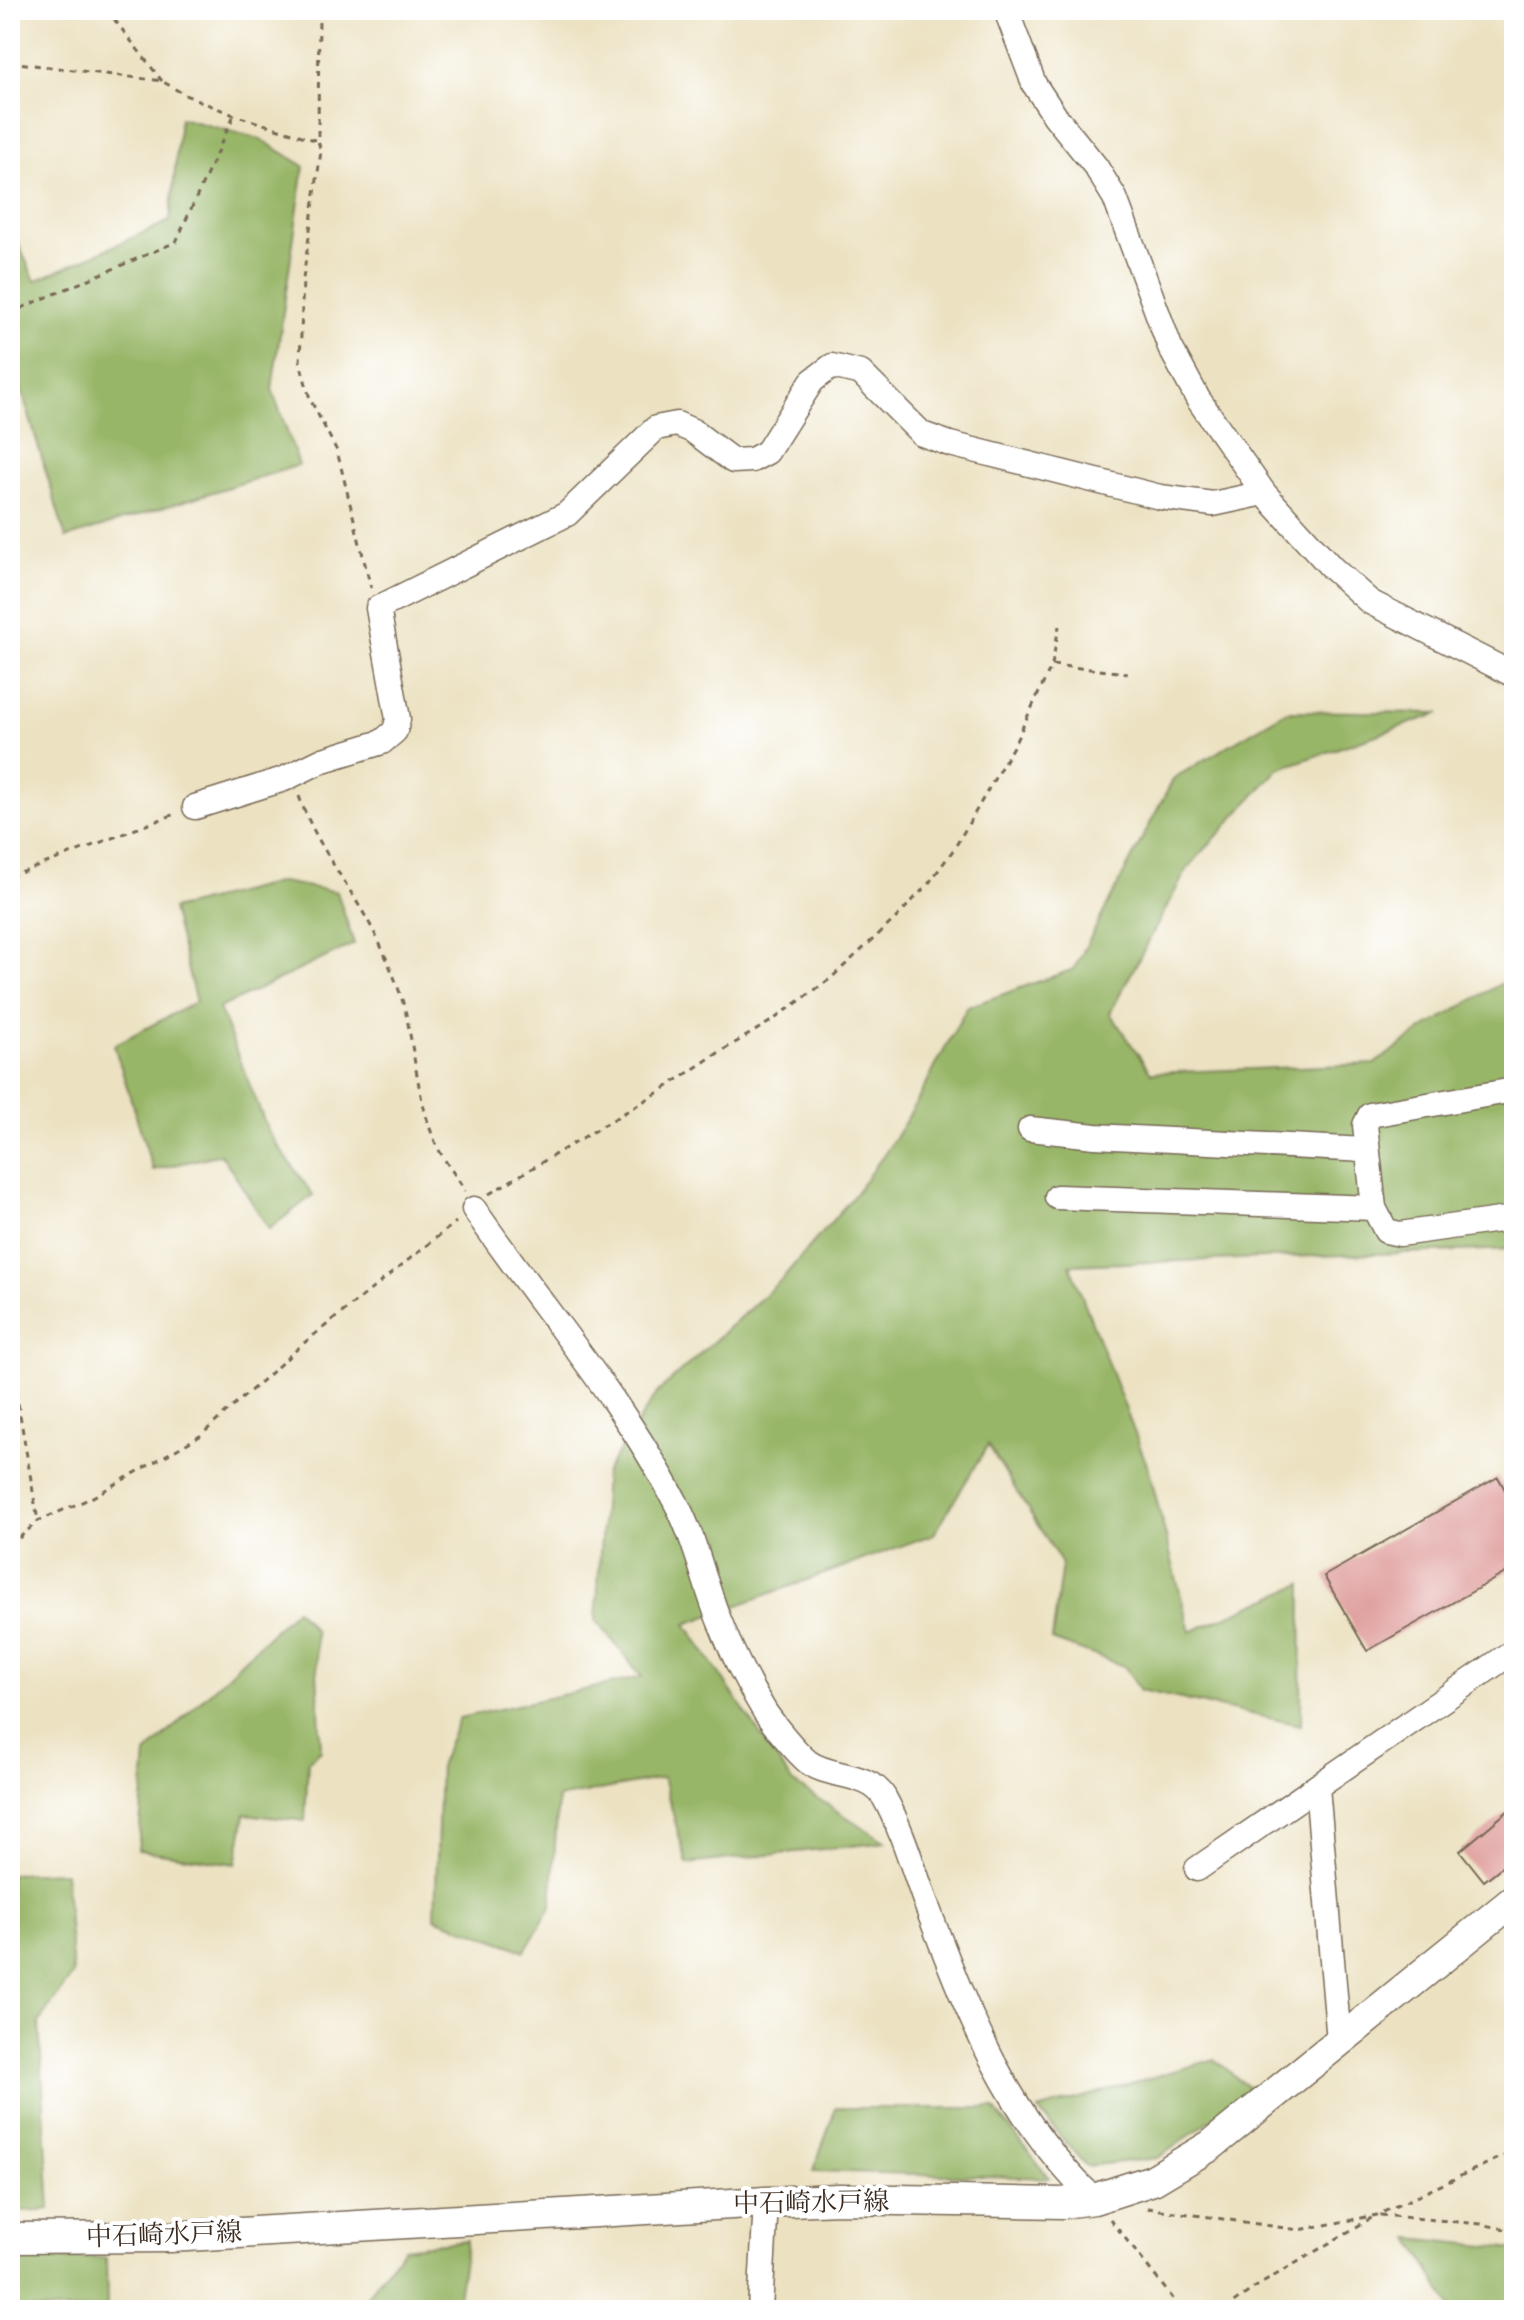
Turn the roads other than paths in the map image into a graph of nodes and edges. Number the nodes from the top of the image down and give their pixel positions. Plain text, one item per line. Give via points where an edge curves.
1 (1006, 10) edge
2 (1264, 493) junction
3 (1514, 675) edge
4 (195, 807) road end
5 (1514, 1090) edge
6 (1030, 1129) dead end
7 (1365, 1150) junction
8 (1057, 1197) dead end
9 (1374, 1208) junction
10 (474, 1209) road end
11 (1514, 1218) edge
12 (1514, 1651) edge
13 (1317, 1787) junction
14 (1197, 1869) dead end
15 (1514, 1900) edge
16 (1339, 2041) junction
17 (1106, 2195) junction
18 (766, 2202) junction
19 (10, 2238) edge
20 (760, 2310) edge

1 - 2 street via 1034,84 1115,198 1170,347 1198,399
2 - 3 street via 1370,602
2 - 4 street via 1213,504 1160,497 950,444 922,434 861,373 832,366 812,381 767,452 752,460 733,461 677,424 656,428 567,514 378,608 398,719 395,731 382,742
5 - 7 street via 1370,1115
6 - 7 street
7 - 9 street
8 - 9 street
9 - 11 street via 1386,1231 1400,1234
10 - 17 street via 644,1446 677,1505 720,1624 767,1714 808,1762 859,1779 882,1793 984,2049 1020,2113
12 - 13 street
13 - 14 street
13 - 16 street
15 - 16 main road, 中石崎水戸線
16 - 17 main road, 中石崎水戸線 via 1210,2146 1153,2180
17 - 18 main road, 中石崎水戸線 via 1015,2203
18 - 19 main road, 中石崎水戸線 via 170,2237
18 - 20 street

